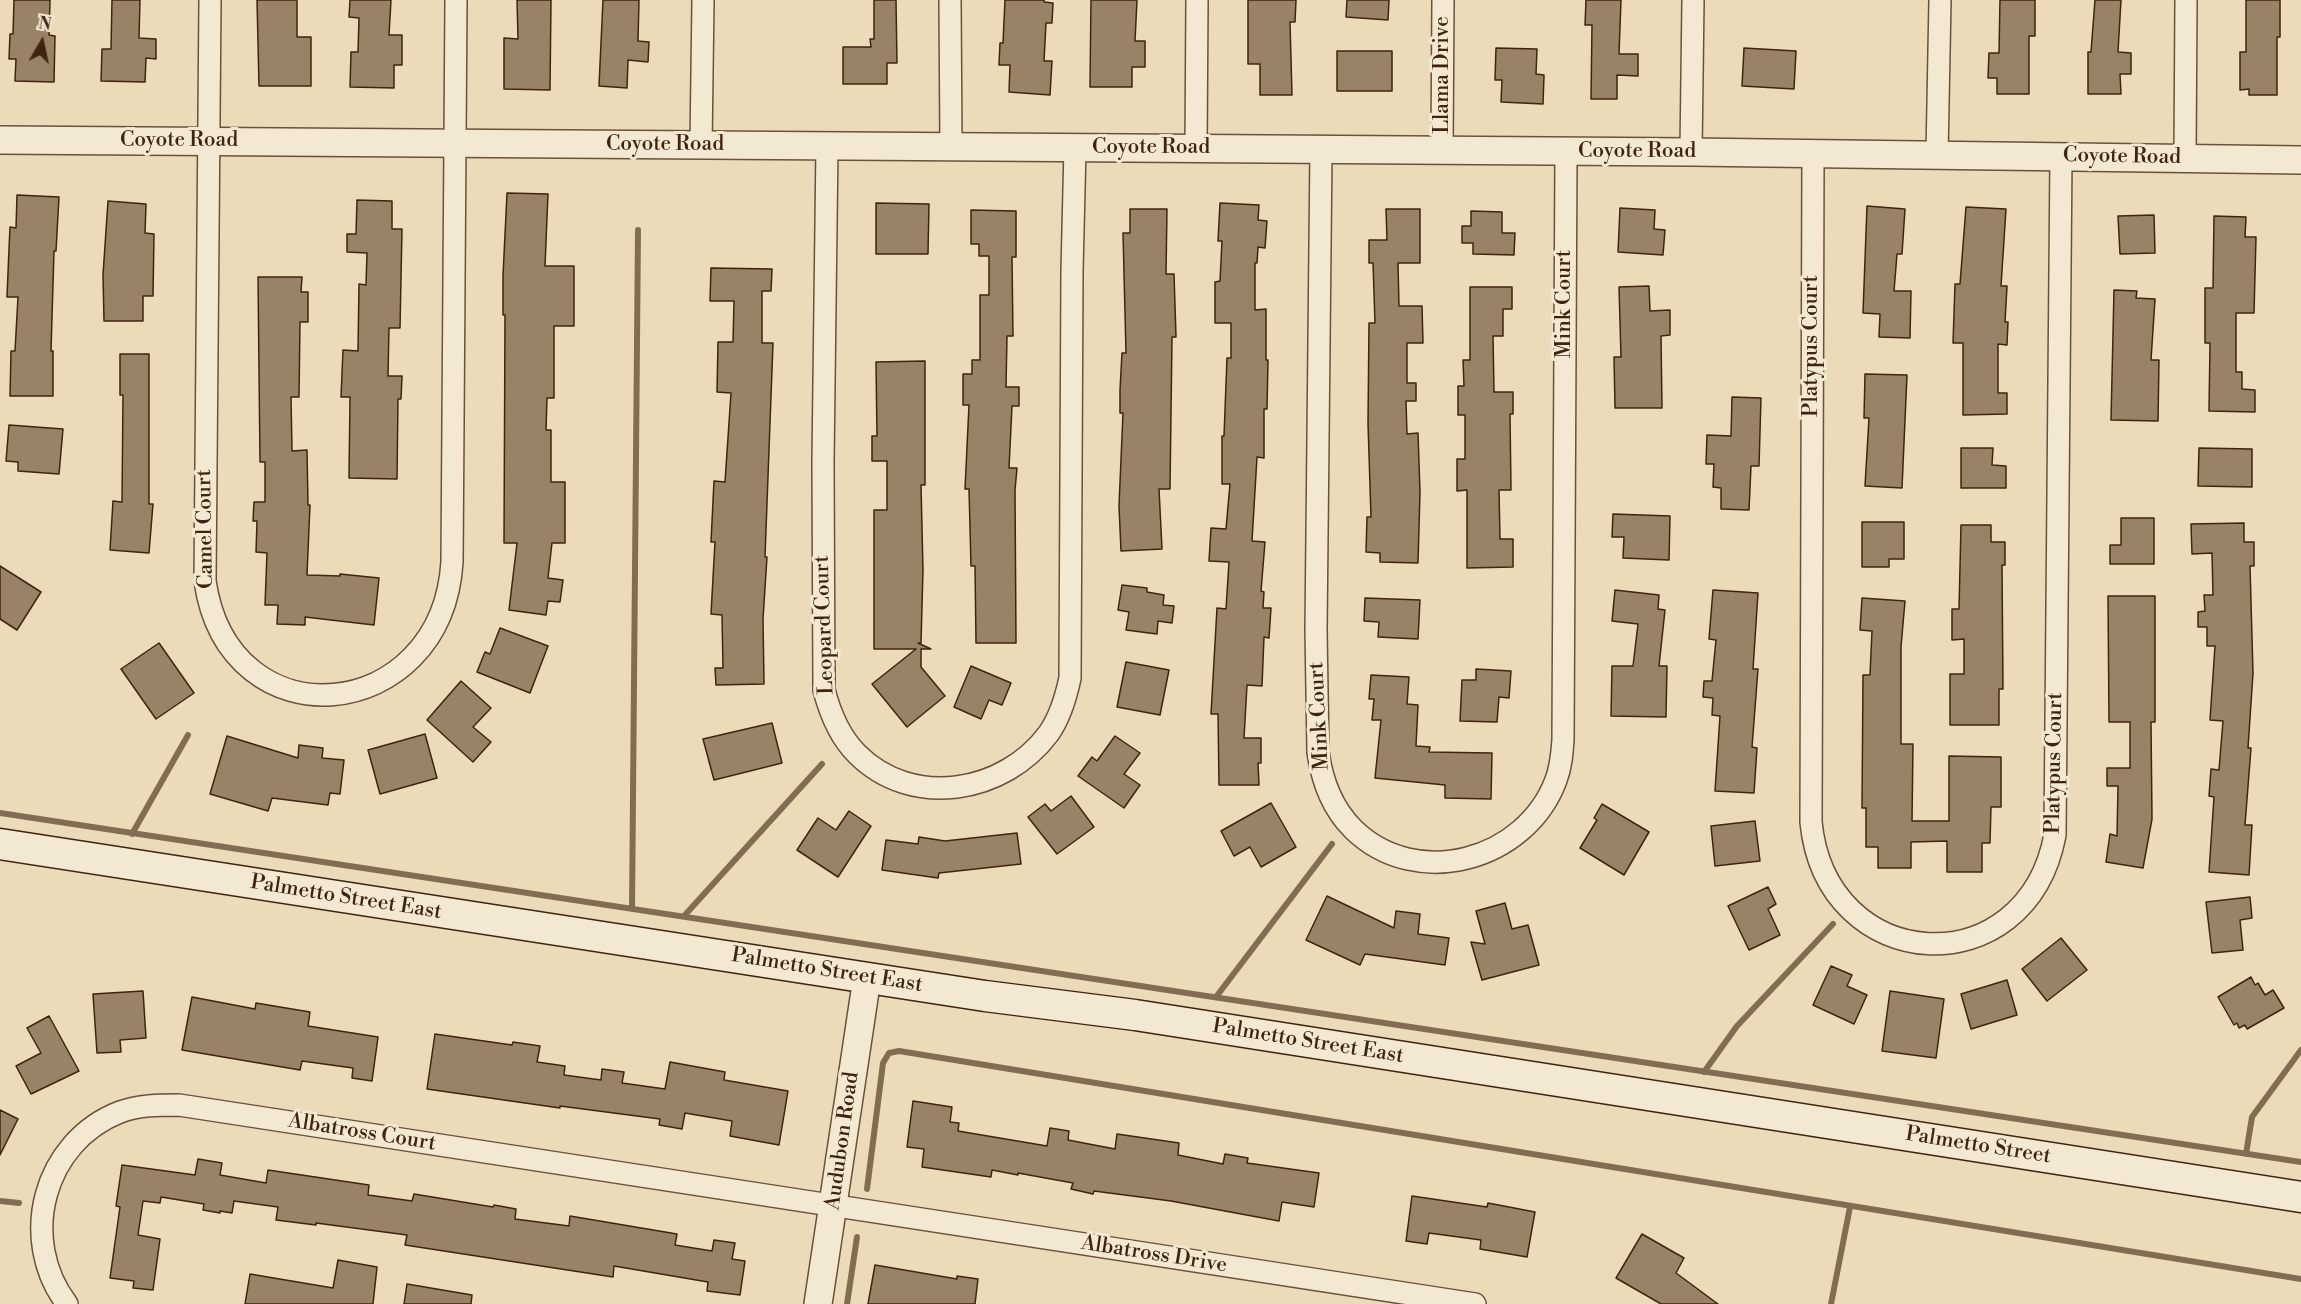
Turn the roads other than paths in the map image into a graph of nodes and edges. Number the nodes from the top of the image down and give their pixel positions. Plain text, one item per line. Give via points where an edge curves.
1 (210, 0) edge
2 (456, 0) edge
3 (703, 0) edge
4 (950, 0) edge
5 (1197, 0) edge
6 (1443, 0) edge
7 (1693, 0) edge
8 (1940, 0) edge
9 (2186, 0) edge
10 (0, 140) edge
11 (208, 141) junction
12 (455, 143) junction
13 (701, 145) junction
14 (827, 146) junction
15 (951, 147) junction
16 (1075, 148) junction
17 (1196, 149) junction
18 (1321, 150) junction
19 (1442, 151) junction
20 (1566, 152) junction
21 (1691, 153) junction
22 (1813, 154) junction
23 (1937, 155) junction
24 (2061, 156) junction
25 (2185, 157) junction
26 (2301, 160) edge
27 (0, 844) edge
28 (867, 978) junction
29 (1654, 1096) joint
30 (2301, 1197) edge
31 (833, 1206) junction
32 (67, 1304) edge
33 (818, 1304) edge
34 (1475, 1304) edge

1 - 11 street, Camel Court
2 - 12 street, Camel Court
3 - 13 street
4 - 15 street
5 - 17 street
6 - 19 street, Llama Drive
7 - 21 street
8 - 23 street
9 - 25 street
10 - 11 street, Coyote Road
11 - 12 street, Coyote Road
11 - 12 street, Camel Court via 208,600 222,636 247,666 280,686 319,695 376,684 404,666 436,627 448,595 452,562
12 - 13 street, Coyote Road
13 - 14 street, Coyote Road
14 - 15 street, Coyote Road
14 - 16 street, Leopard Court via 824,690 835,724 856,753 902,782 937,789 991,779 1024,759 1050,731 1070,678
15 - 16 street, Coyote Road
16 - 17 street, Coyote Road
17 - 18 street, Coyote Road
18 - 19 street, Coyote Road
18 - 20 street, Mink Court via 1316,630 1320,769 1332,801 1360,835 1398,856 1432,862 1472,858 1508,842 1537,815 1548,798 1561,760
19 - 20 street, Coyote Road
20 - 21 street, Coyote Road
21 - 22 street, Coyote Road
22 - 23 street, Coyote Road
22 - 24 street, Platypus Court via 1813,842 1826,879 1857,916 1900,939 1939,944 1976,936 2010,918 2045,872 2055,835
23 - 24 street, Coyote Road
24 - 25 street, Coyote Road
25 - 26 street, Coyote Road
27 - 28 main road, Palmetto Street East
28 - 29 main road, Palmetto Street East via 1135,1015
28 - 31 street, Audubon Road
29 - 30 main road, Palmetto Street
31 - 32 street, Albatross Court via 159,1104 120,1112 86,1132 71,1146 50,1180 41,1218 41,1238 50,1277
31 - 33 street, Audubon Road
31 - 34 street, Albatross Drive

